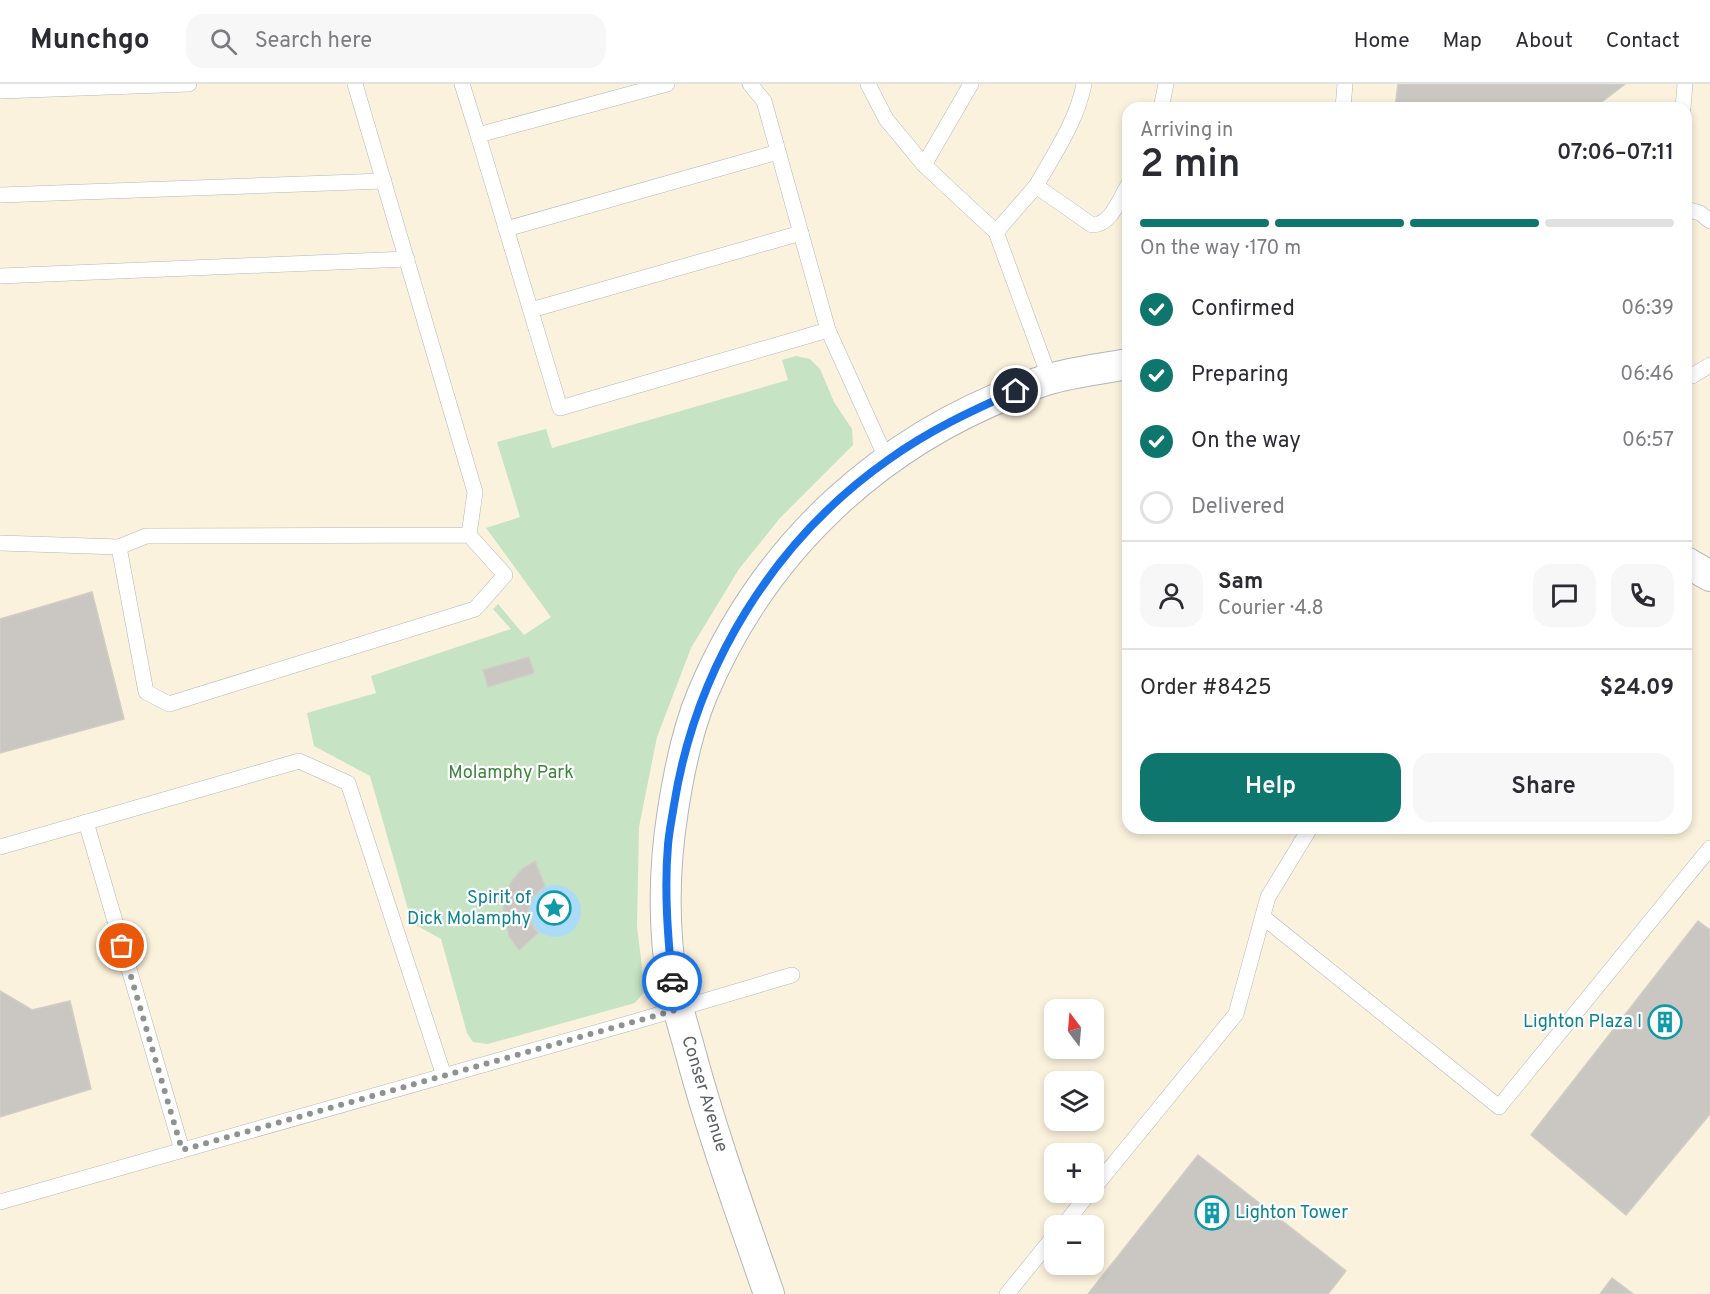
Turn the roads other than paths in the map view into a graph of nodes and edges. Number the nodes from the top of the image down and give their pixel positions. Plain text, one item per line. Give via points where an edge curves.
1 (189, 84) edge
2 (355, 84) edge
3 (462, 84) edge
4 (667, 84) edge
5 (750, 84) edge
6 (868, 84) edge
7 (971, 84) edge
8 (1084, 84) edge
9 (1166, 84) edge
10 (1345, 84) edge
11 (1685, 84) edge
12 (0, 91) edge
13 (1162, 102) edge
14 (1344, 102) edge
15 (1684, 102) edge
16 (478, 135) junction
17 (778, 152) junction
18 (924, 165) junction
19 (384, 181) junction
20 (1036, 186) junction
21 (0, 195) edge
22 (1122, 196) edge
23 (1692, 211) edge
24 (1710, 220) edge
25 (506, 229) junction
26 (996, 232) junction
27 (801, 233) junction
28 (407, 259) junction
29 (0, 276) edge
30 (531, 310) junction
31 (828, 330) junction
32 (1122, 365) edge
33 (1710, 365) edge
34 (1692, 376) edge
35 (1050, 379) junction
36 (887, 460) junction
37 (470, 535) junction
38 (0, 543) edge
39 (119, 547) junction
40 (1692, 566) edge
41 (1710, 576) edge
42 (86, 822) junction
43 (1306, 834) edge
44 (0, 847) edge
45 (1710, 848) edge
46 (1263, 917) junction
47 (792, 975) dead end
48 (679, 1009) junction
49 (444, 1076) junction
50 (182, 1150) junction
51 (1104, 1176) edge
52 (0, 1202) edge
53 (1081, 1203) edge
54 (1072, 1215) edge
55 (1044, 1248) edge
56 (769, 1294) edge
57 (1007, 1294) edge

1 - 12 lane
2 - 19 lane
3 - 16 lane
4 - 16 lane
5 - 17 lane via 764,101
6 - 18 lane via 886,118
7 - 18 lane
8 - 20 lane via 1068,129
9 - 13 lane
10 - 14 lane
11 - 15 lane
16 - 25 lane
17 - 25 lane
17 - 27 lane
18 - 26 lane
19 - 21 lane
19 - 28 lane
20 - 22 lane via 1092,225 1106,222
20 - 26 lane
23 - 24 lane
25 - 30 lane
26 - 35 lane
27 - 30 lane
27 - 31 lane
28 - 29 lane
28 - 37 lane via 476,492
30 - 31 lane via 560,408
31 - 36 lane
32 - 35 street, Conser Avenue
33 - 34 lane
35 - 36 street, Conser Avenue via 949,421
36 - 48 street, Conser Avenue via 824,512 775,568 733,630 702,697 680,767 668,844 666,913 672,983
37 - 39 lane via 146,536
37 - 39 lane via 505,575 475,609 169,704 146,692
38 - 39 lane
40 - 41 street
42 - 44 lane
42 - 49 lane via 299,761 348,783
42 - 50 lane
43 - 46 lane via 1268,897
45 - 46 lane via 1499,1107
46 - 51 lane via 1236,1014
47 - 48 lane
48 - 49 lane
48 - 56 street, Conser Avenue via 697,1078
49 - 50 lane
50 - 52 lane
53 - 54 lane
55 - 57 lane

